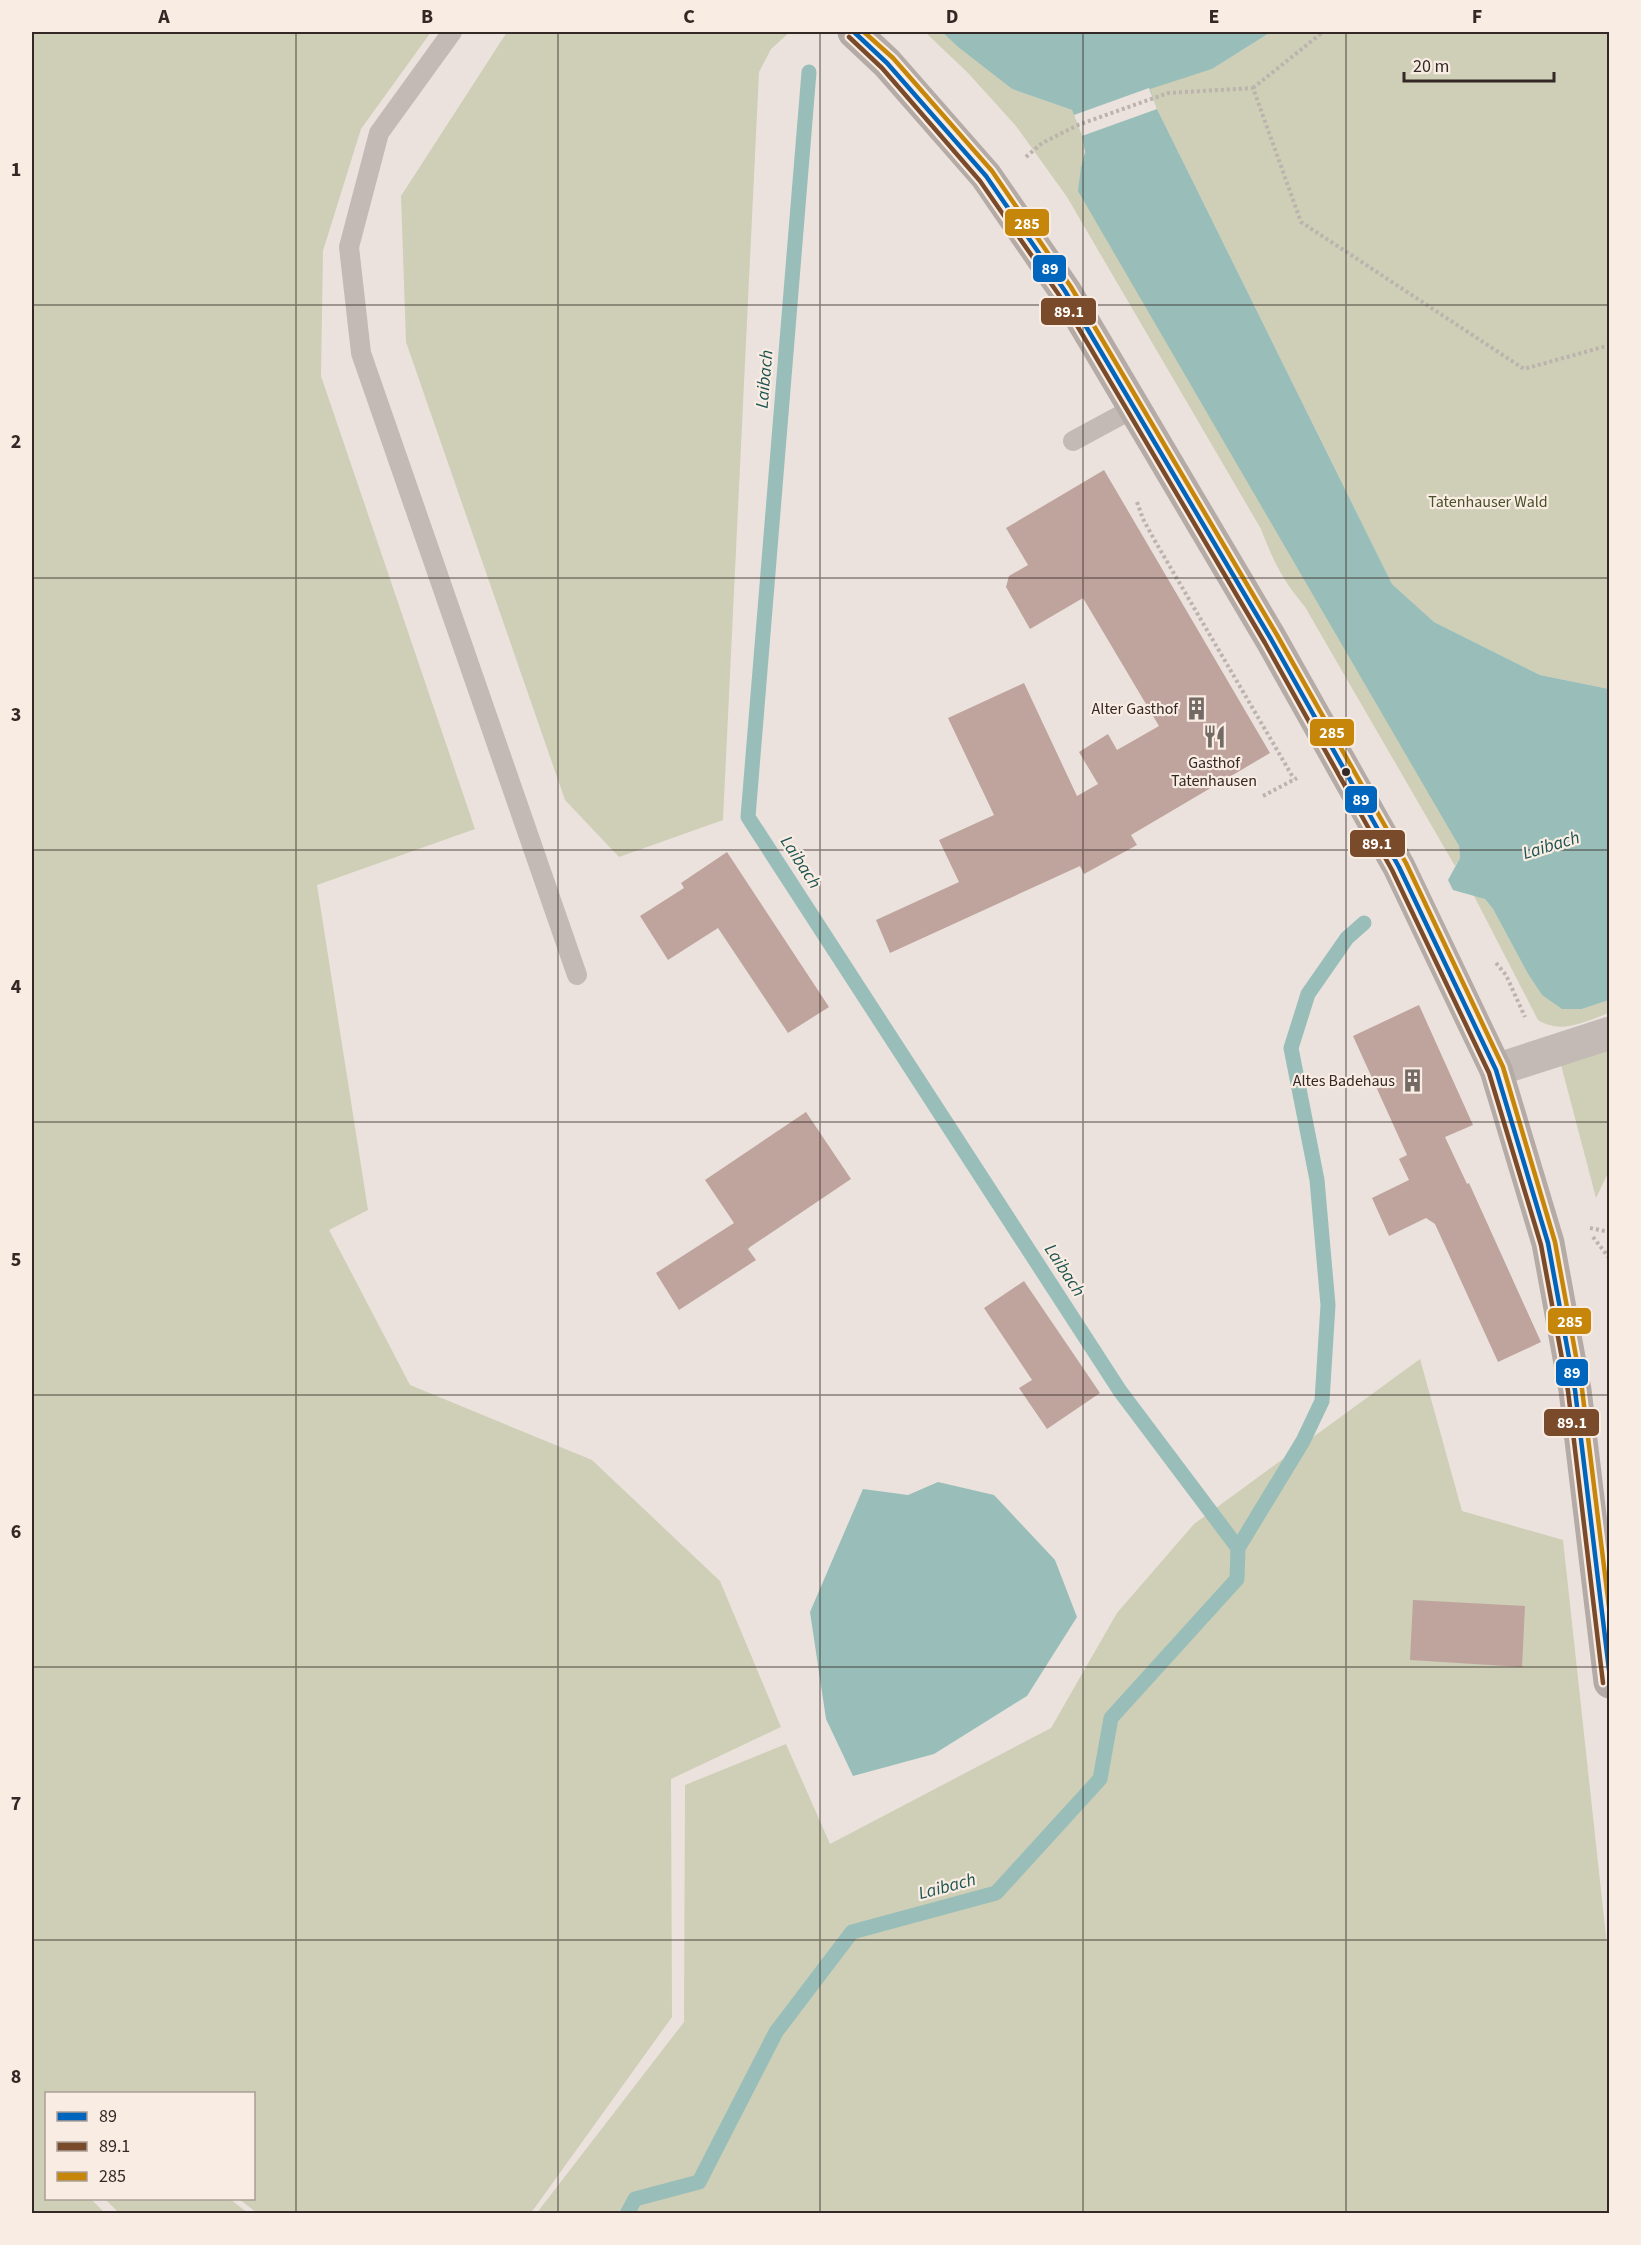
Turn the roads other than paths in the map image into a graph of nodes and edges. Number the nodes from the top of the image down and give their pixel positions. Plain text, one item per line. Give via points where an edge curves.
1 (452, 32) edge
2 (854, 32) edge
3 (1134, 408) junction
4 (1073, 441) dead end
5 (577, 975) dead end
6 (1610, 1033) edge
7 (1496, 1070) junction
8 (1610, 1682) edge

1 - 5 lane via 379,133 349,247 361,353
2 - 3 main road via 887,63 986,176 1065,291
3 - 4 lane
3 - 7 main road via 1271,639 1399,867
6 - 7 street
7 - 8 main road via 1550,1254 1575,1390

